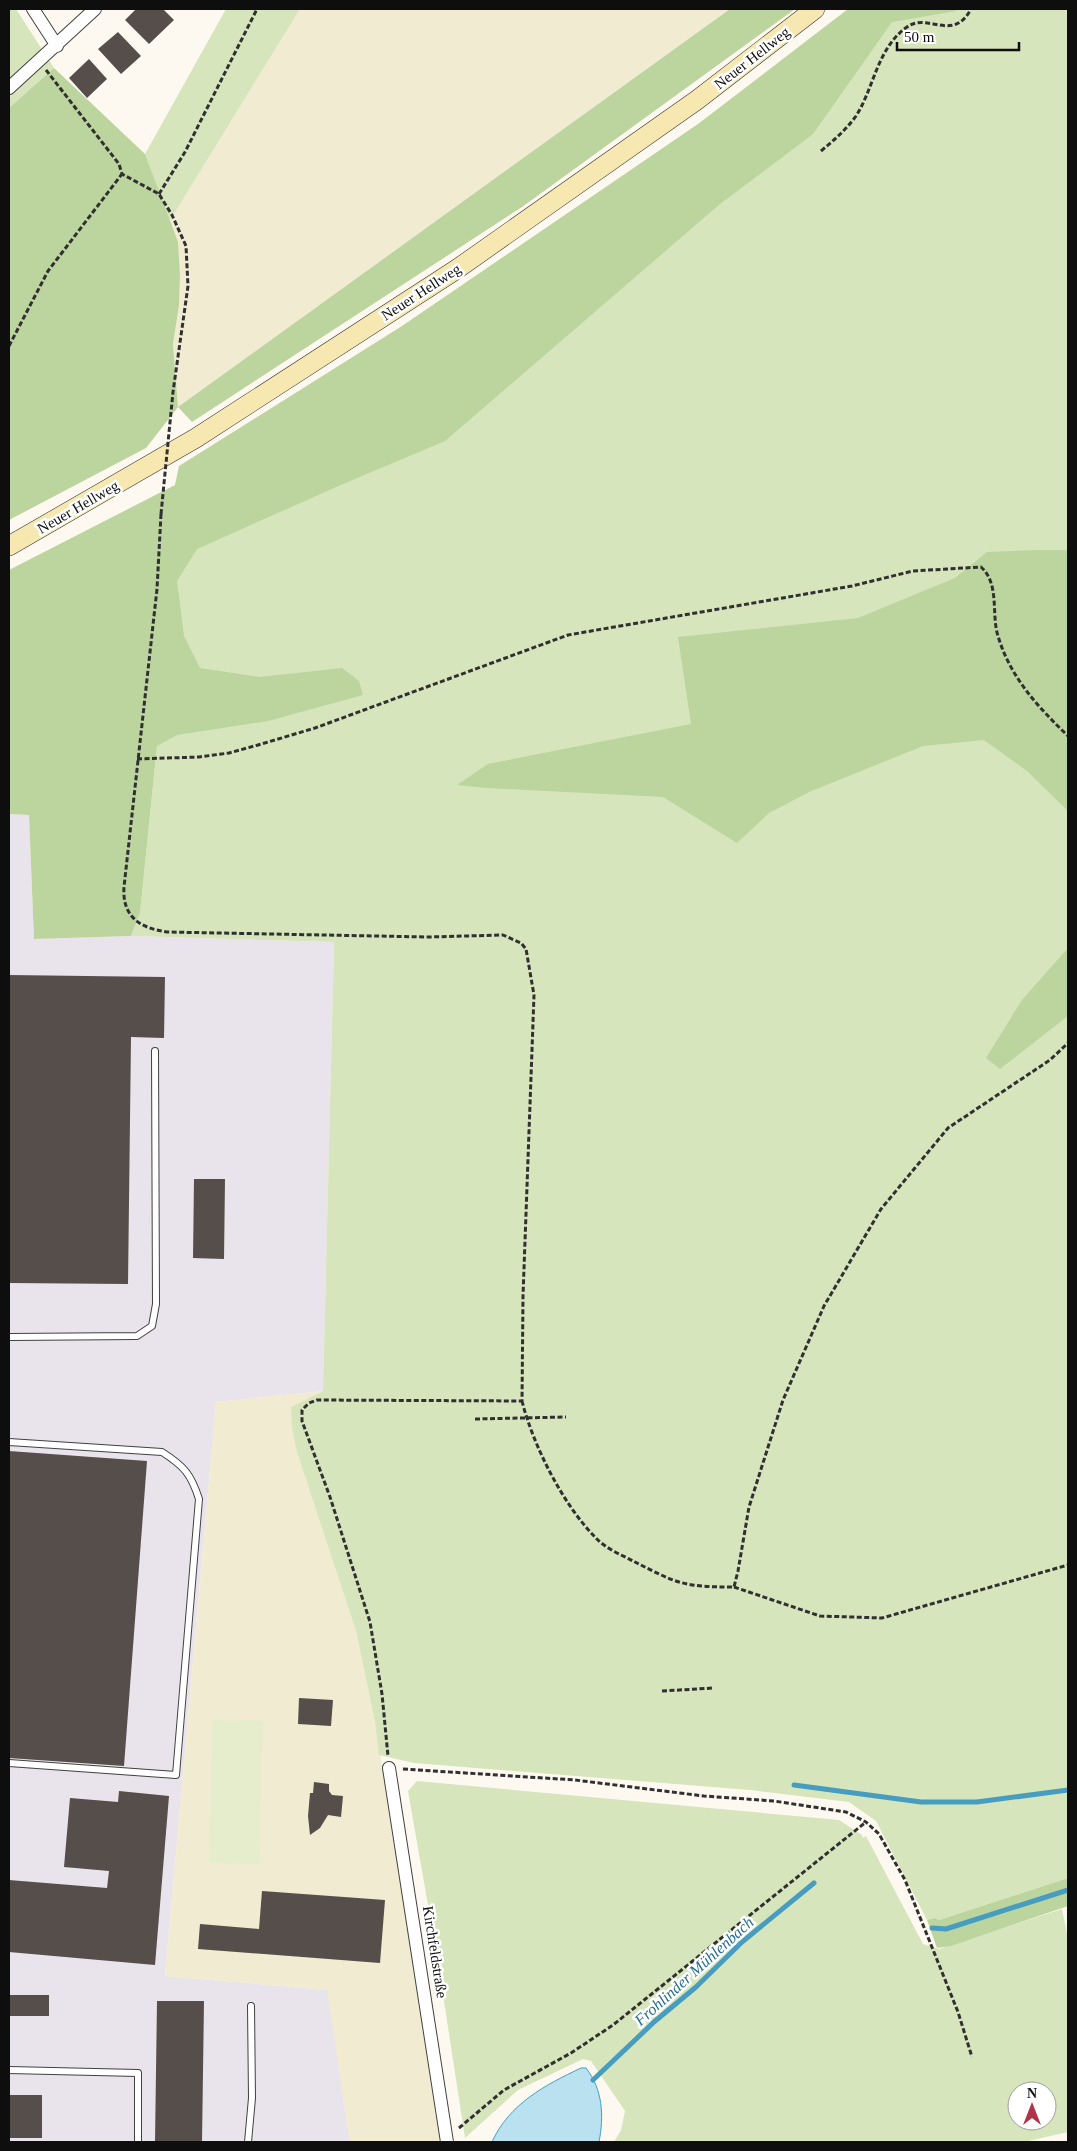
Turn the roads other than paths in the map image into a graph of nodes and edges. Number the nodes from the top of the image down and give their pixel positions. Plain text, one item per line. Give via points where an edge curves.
1 (33, 9) edge
2 (95, 9) edge
3 (815, 9) edge
4 (56, 46) junction
5 (9, 88) edge
6 (9, 546) edge
7 (155, 1050) dead end
8 (9, 1337) edge
9 (9, 1442) edge
10 (9, 1763) edge
11 (389, 1768) road end
12 (251, 2006) dead end
13 (9, 2070) edge
14 (447, 2140) edge
15 (138, 2142) edge
16 (248, 2142) edge

1 - 4 street
2 - 4 street
3 - 6 main road, Neuer Hellweg via 697,100 457,269 196,438
4 - 5 street
7 - 8 lane via 156,1304 152,1326 137,1336
9 - 10 lane via 162,1452 181,1464 193,1480 199,1499 176,1775
11 - 14 street, Kirchfeldstraße
12 - 16 lane via 252,2098
13 - 15 lane via 138,2073

